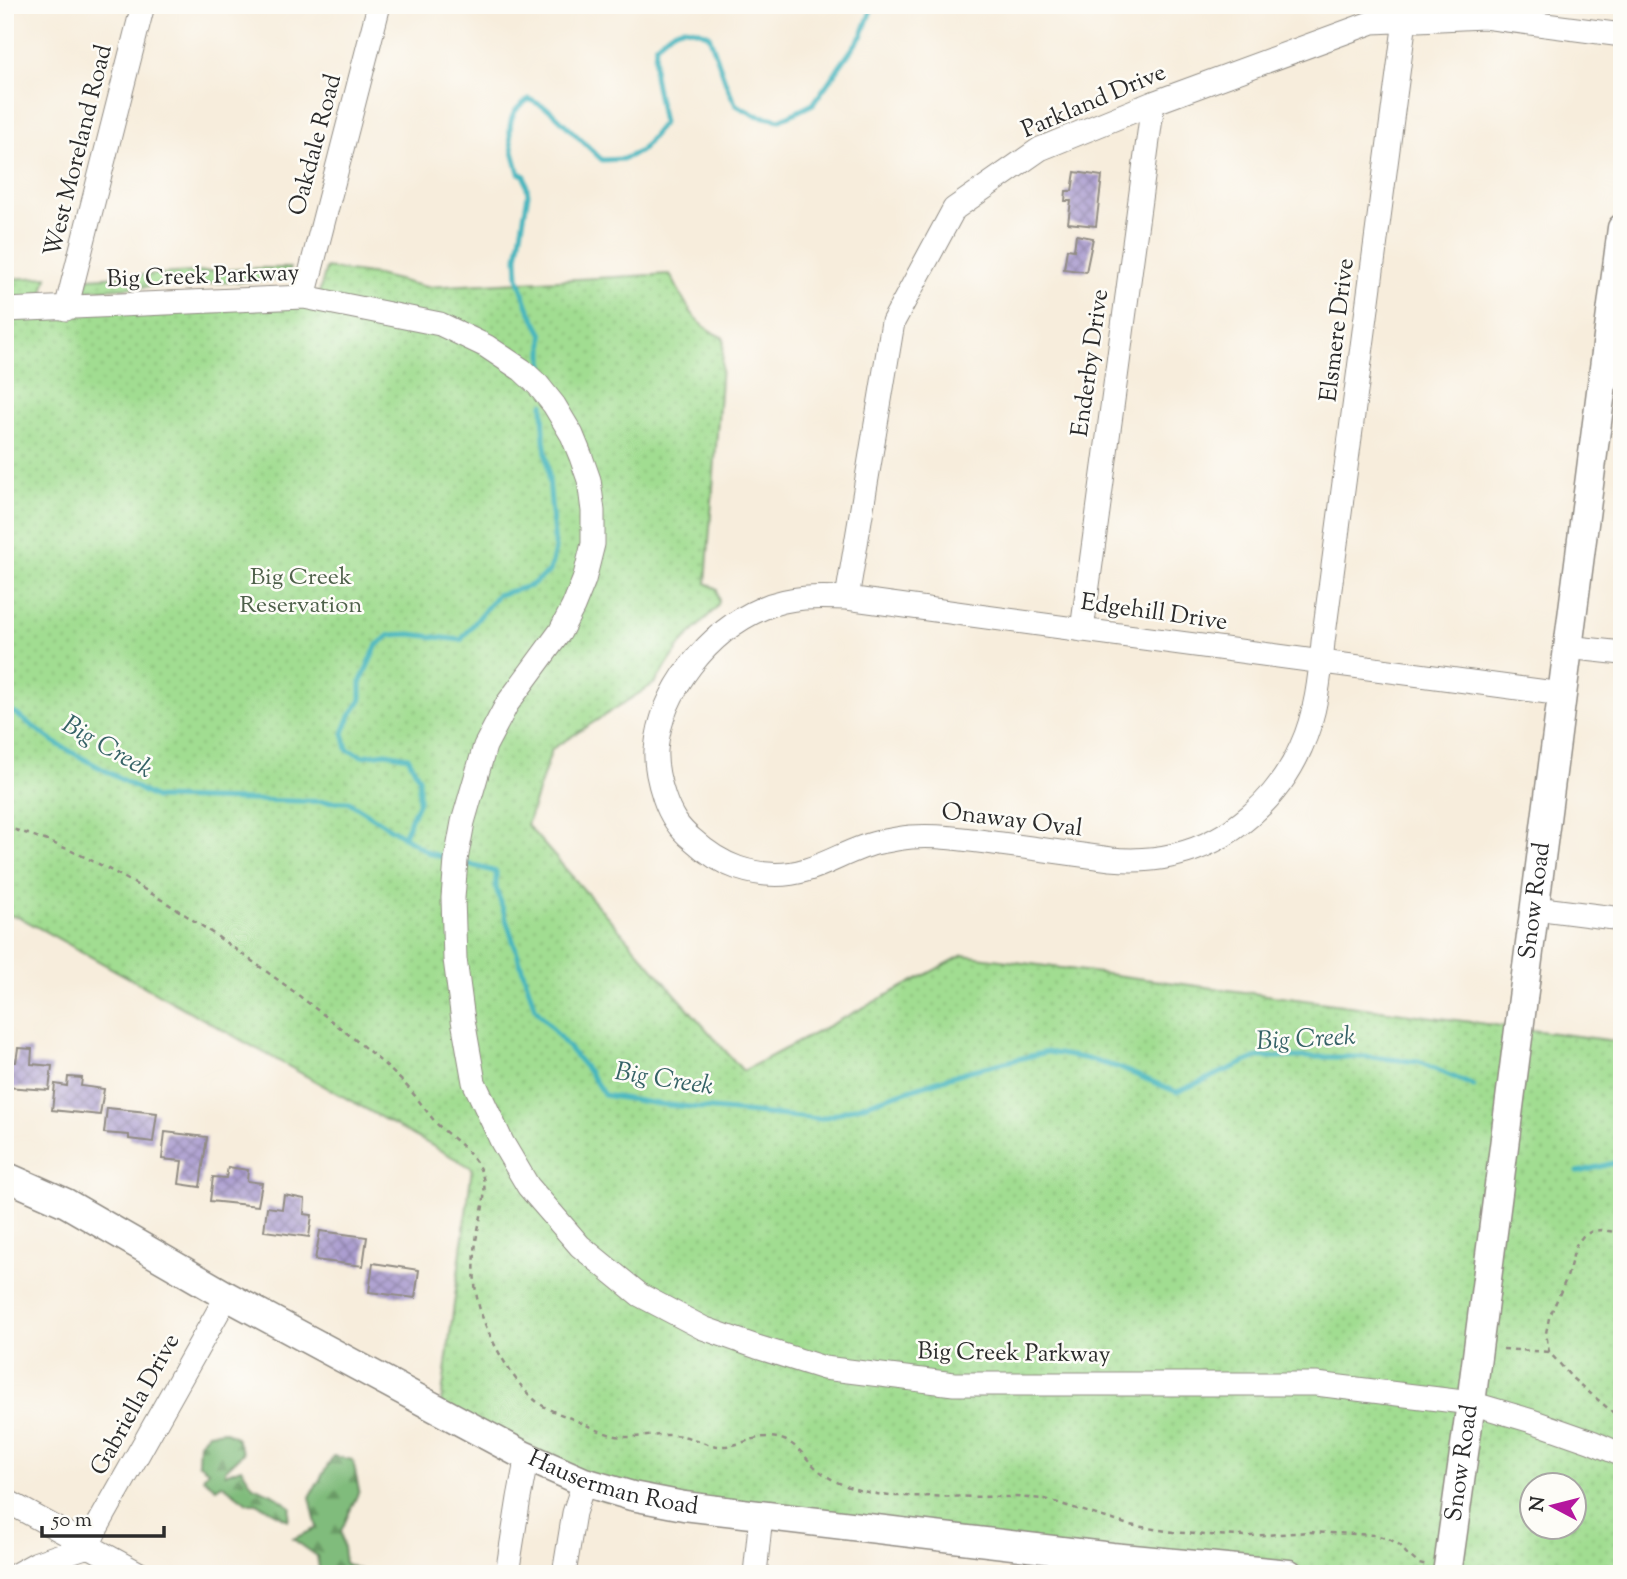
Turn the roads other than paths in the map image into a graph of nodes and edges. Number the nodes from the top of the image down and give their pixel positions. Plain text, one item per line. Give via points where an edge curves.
1 (144, 5) edge
2 (379, 5) edge
3 (1406, 13) edge
4 (1622, 34) edge
5 (1153, 103) junction
6 (1622, 228) edge
7 (304, 297) junction
8 (66, 309) junction
9 (5, 310) edge
10 (1613, 375) edge
11 (846, 598) junction
12 (742, 619) joint
13 (1082, 630) junction
14 (1567, 647) junction
15 (1622, 653) edge
16 (1322, 662) junction
17 (1562, 694) junction
18 (1535, 908) junction
19 (1622, 919) edge
20 (5, 1176) edge
21 (227, 1296) junction
22 (1471, 1404) junction
23 (1622, 1455) edge
24 (527, 1457) junction
25 (584, 1482) junction
26 (5, 1500) edge
27 (761, 1515) junction
28 (88, 1546) junction
29 (1111, 1565) edge
30 (17, 1574) edge
31 (140, 1574) edge
32 (507, 1574) edge
33 (564, 1574) edge
34 (755, 1574) edge
35 (1289, 1574) edge
36 (1447, 1574) edge

1 - 8 street, West Moreland Road
2 - 7 street, Oakdale Road
3 - 4 street, Parkland Drive via 1484,17
3 - 5 street, Parkland Drive
3 - 16 street, Elsmere Drive
5 - 11 street, Parkland Drive via 1040,149 954,209 893,322
5 - 13 street, Enderby Drive
6 - 10 main road, Snow Road
7 - 8 street, Big Creek Parkway
7 - 22 street, Big Creek Parkway via 440,324 486,346 522,370 554,405 572,435 589,480 593,544 584,580 560,632 507,704 485,746 463,822 453,898 455,959 474,1082 528,1186 580,1247 640,1295 703,1328 824,1368 954,1384 1316,1384
8 - 9 street, Big Creek Parkway
10 - 14 main road, Snow Road
11 - 12 street, Edgehill Drive via 788,599
11 - 13 street, Edgehill Drive
12 - 16 street, Onaway Oval via 697,659 668,704 656,751 658,771 668,809 679,828 719,859 770,875 806,870 878,842 912,837 954,837 1130,860 1196,848 1257,810 1290,769 1310,724
13 - 16 street, Edgehill Drive
14 - 15 street
14 - 17 main road, Snow Road
16 - 17 street, Edgehill Drive
17 - 18 main road, Snow Road
18 - 19 street
18 - 22 main road, Snow Road
20 - 21 main road, Hauserman Road via 66,1203
21 - 24 main road, Hauserman Road
21 - 28 street, Gabriella Drive
22 - 23 street, Big Creek Parkway
22 - 36 main road, Snow Road
24 - 25 main road, Hauserman Road
24 - 32 street
25 - 27 main road, Hauserman Road via 684,1506
25 - 33 street
26 - 28 street
27 - 29 main road, Hauserman Road
27 - 34 street
28 - 30 street
28 - 31 street
29 - 35 main road, Hauserman Road

